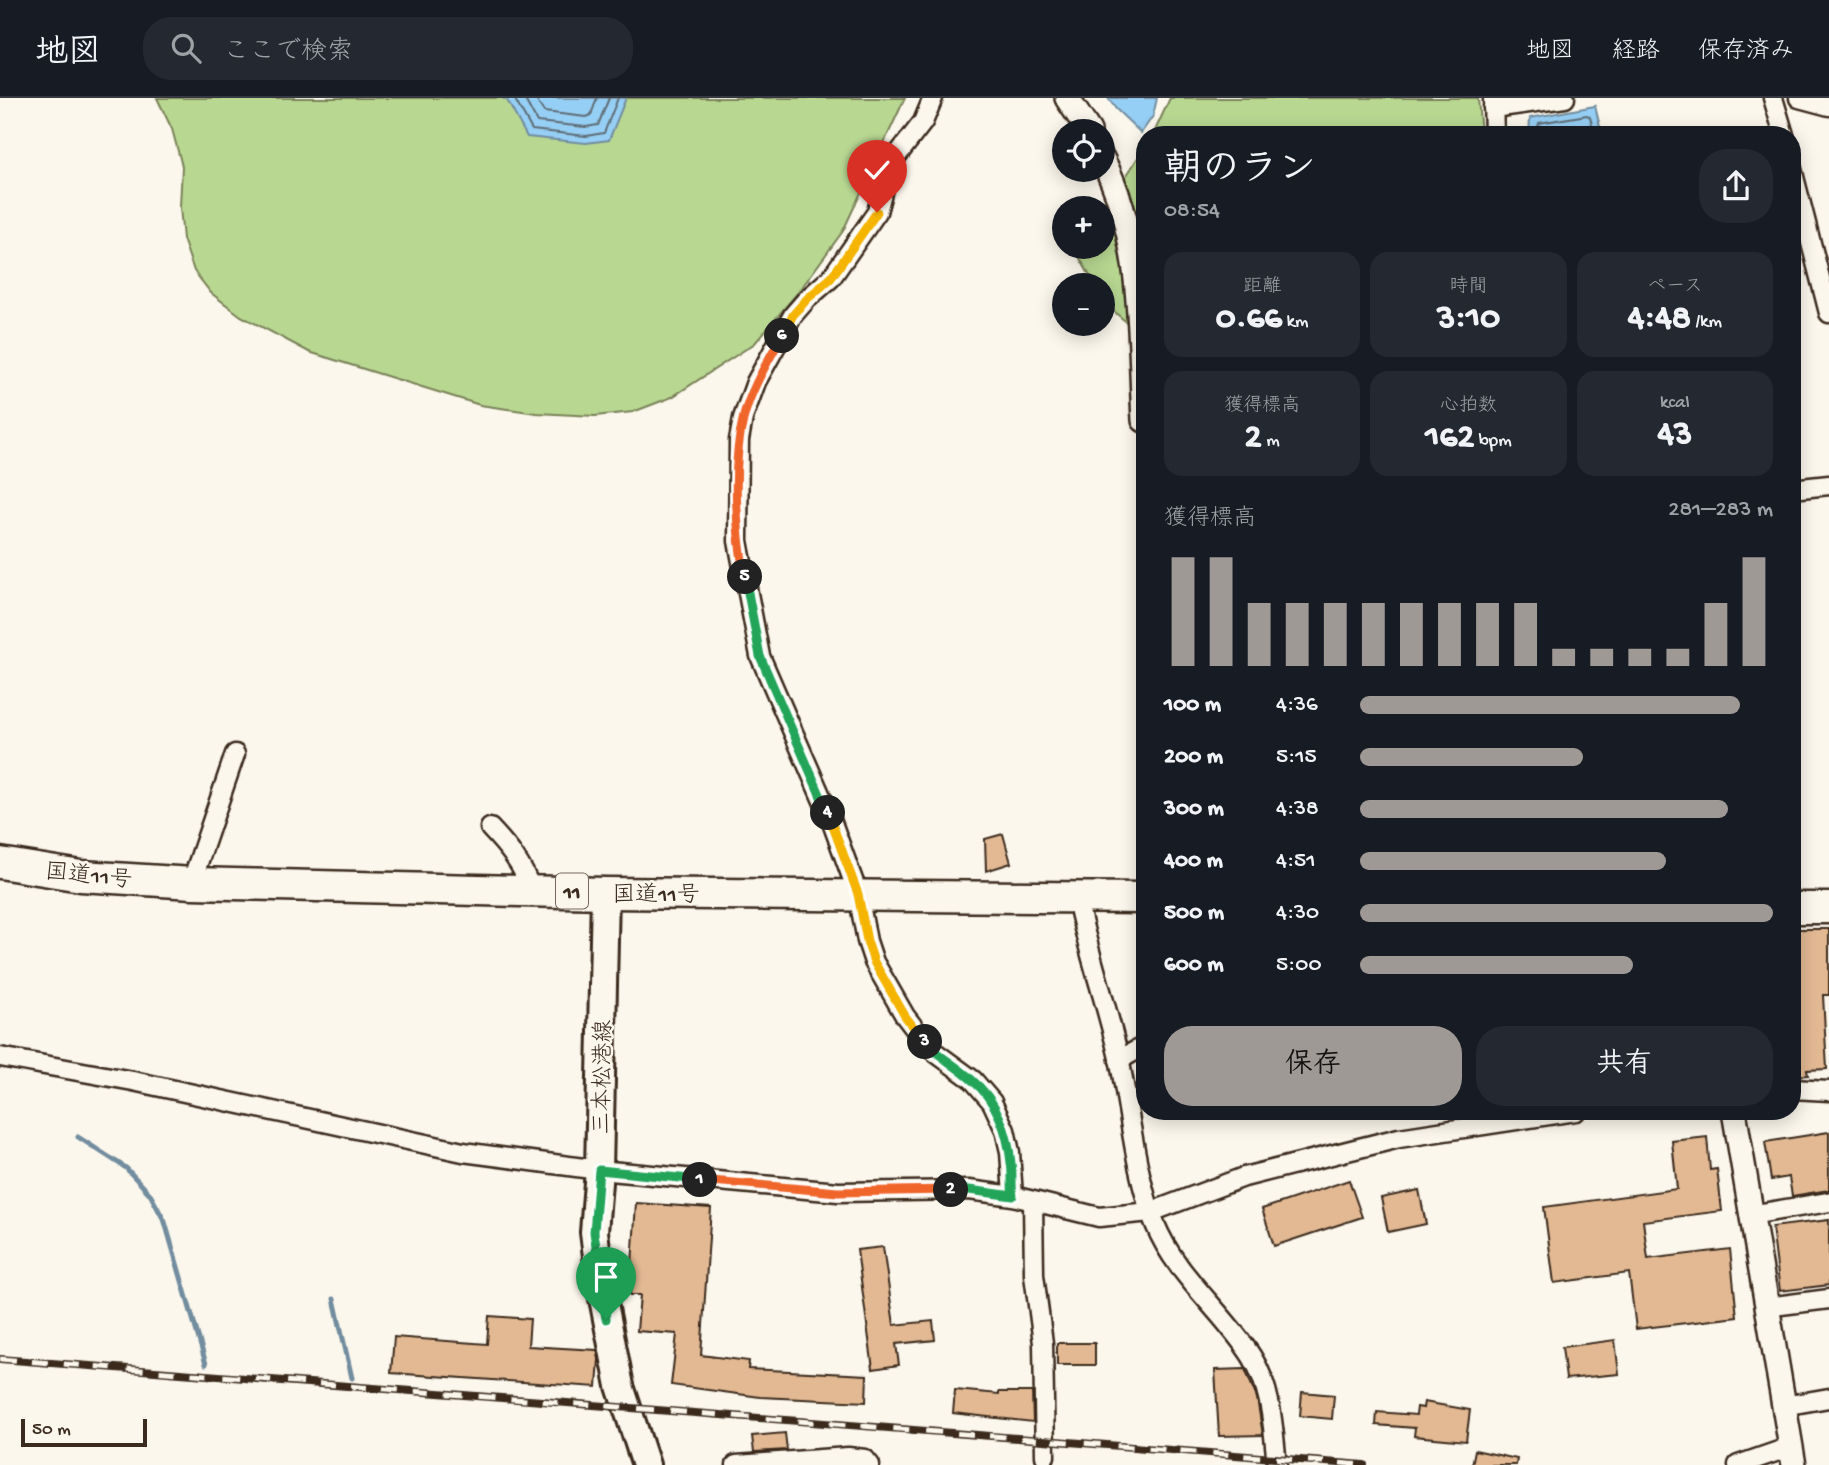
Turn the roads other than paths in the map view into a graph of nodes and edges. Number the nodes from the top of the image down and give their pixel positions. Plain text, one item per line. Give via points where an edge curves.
1 (933, 98) edge
2 (1067, 98) edge
3 (1565, 98) edge
4 (1773, 98) edge
5 (1799, 98) edge
6 (1493, 103) edge
7 (1829, 106) edge
8 (1081, 119) edge
9 (1494, 126) edge
10 (1781, 126) edge
11 (1114, 182) edge
12 (1801, 204) edge
13 (1136, 274) edge
14 (1829, 313) edge
15 (1829, 485) edge
16 (1801, 488) edge
17 (235, 754) dead end
18 (490, 828) dead end
19 (0, 863) edge
20 (193, 883) junction
21 (531, 890) junction
22 (605, 893) junction
23 (858, 894) junction
24 (1077, 898) junction
25 (1136, 898) edge
26 (1801, 908) edge
27 (1829, 908) edge
28 (1136, 1050) edge
29 (0, 1058) edge
30 (1119, 1060) junction
31 (1801, 1089) edge
32 (1829, 1091) edge
33 (1500, 1120) edge
34 (1735, 1120) edge
35 (599, 1170) junction
36 (1013, 1196) junction
37 (1033, 1202) junction
38 (1829, 1202) edge
39 (1151, 1212) junction
40 (1750, 1215) junction
41 (1829, 1299) edge
42 (1766, 1307) junction
43 (1829, 1398) edge
44 (1783, 1406) junction
45 (1045, 1456) dead end
46 (1792, 1456) edge
47 (646, 1465) edge
48 (736, 1465) edge
49 (870, 1465) edge
50 (1277, 1465) edge
51 (1738, 1465) edge

1 - 23 street via 923,122 888,166 877,212 831,278 793,315 756,382 739,440 738,541 760,656
2 - 8 street
3 - 6 street
4 - 10 street
5 - 7 street
6 - 9 street
11 - 13 street via 1131,236
12 - 14 street
15 - 16 street
17 - 20 street
18 - 21 street via 513,854
19 - 20 highway, 国道11号 / 11 via 81,876
20 - 21 highway, 国道11号 / 11
21 - 22 highway, 国道11号 / 11
22 - 23 highway, 国道11号 / 11
22 - 35 main road, 三本松港線
23 - 24 highway, 国道11号 / 11
23 - 36 street via 874,962 905,1016 936,1053 983,1090 998,1114 1010,1152
24 - 25 highway, 国道11号 / 11
24 - 30 street
26 - 27 highway
28 - 30 street
29 - 35 street via 133,1081 463,1152
30 - 39 street
31 - 32 street
33 - 39 street via 1334,1153 1244,1177
34 - 40 street
35 - 36 street via 838,1192 969,1190
35 - 47 main road, 三本松港線 via 596,1257 624,1406
36 - 37 street
37 - 39 street via 1099,1217
37 - 45 street
38 - 40 street
39 - 50 street via 1183,1271 1254,1360 1272,1412
40 - 42 street
41 - 42 street
42 - 44 street
43 - 44 street
44 - 46 street
46 - 51 street
48 - 49 street via 848,1457 865,1459

